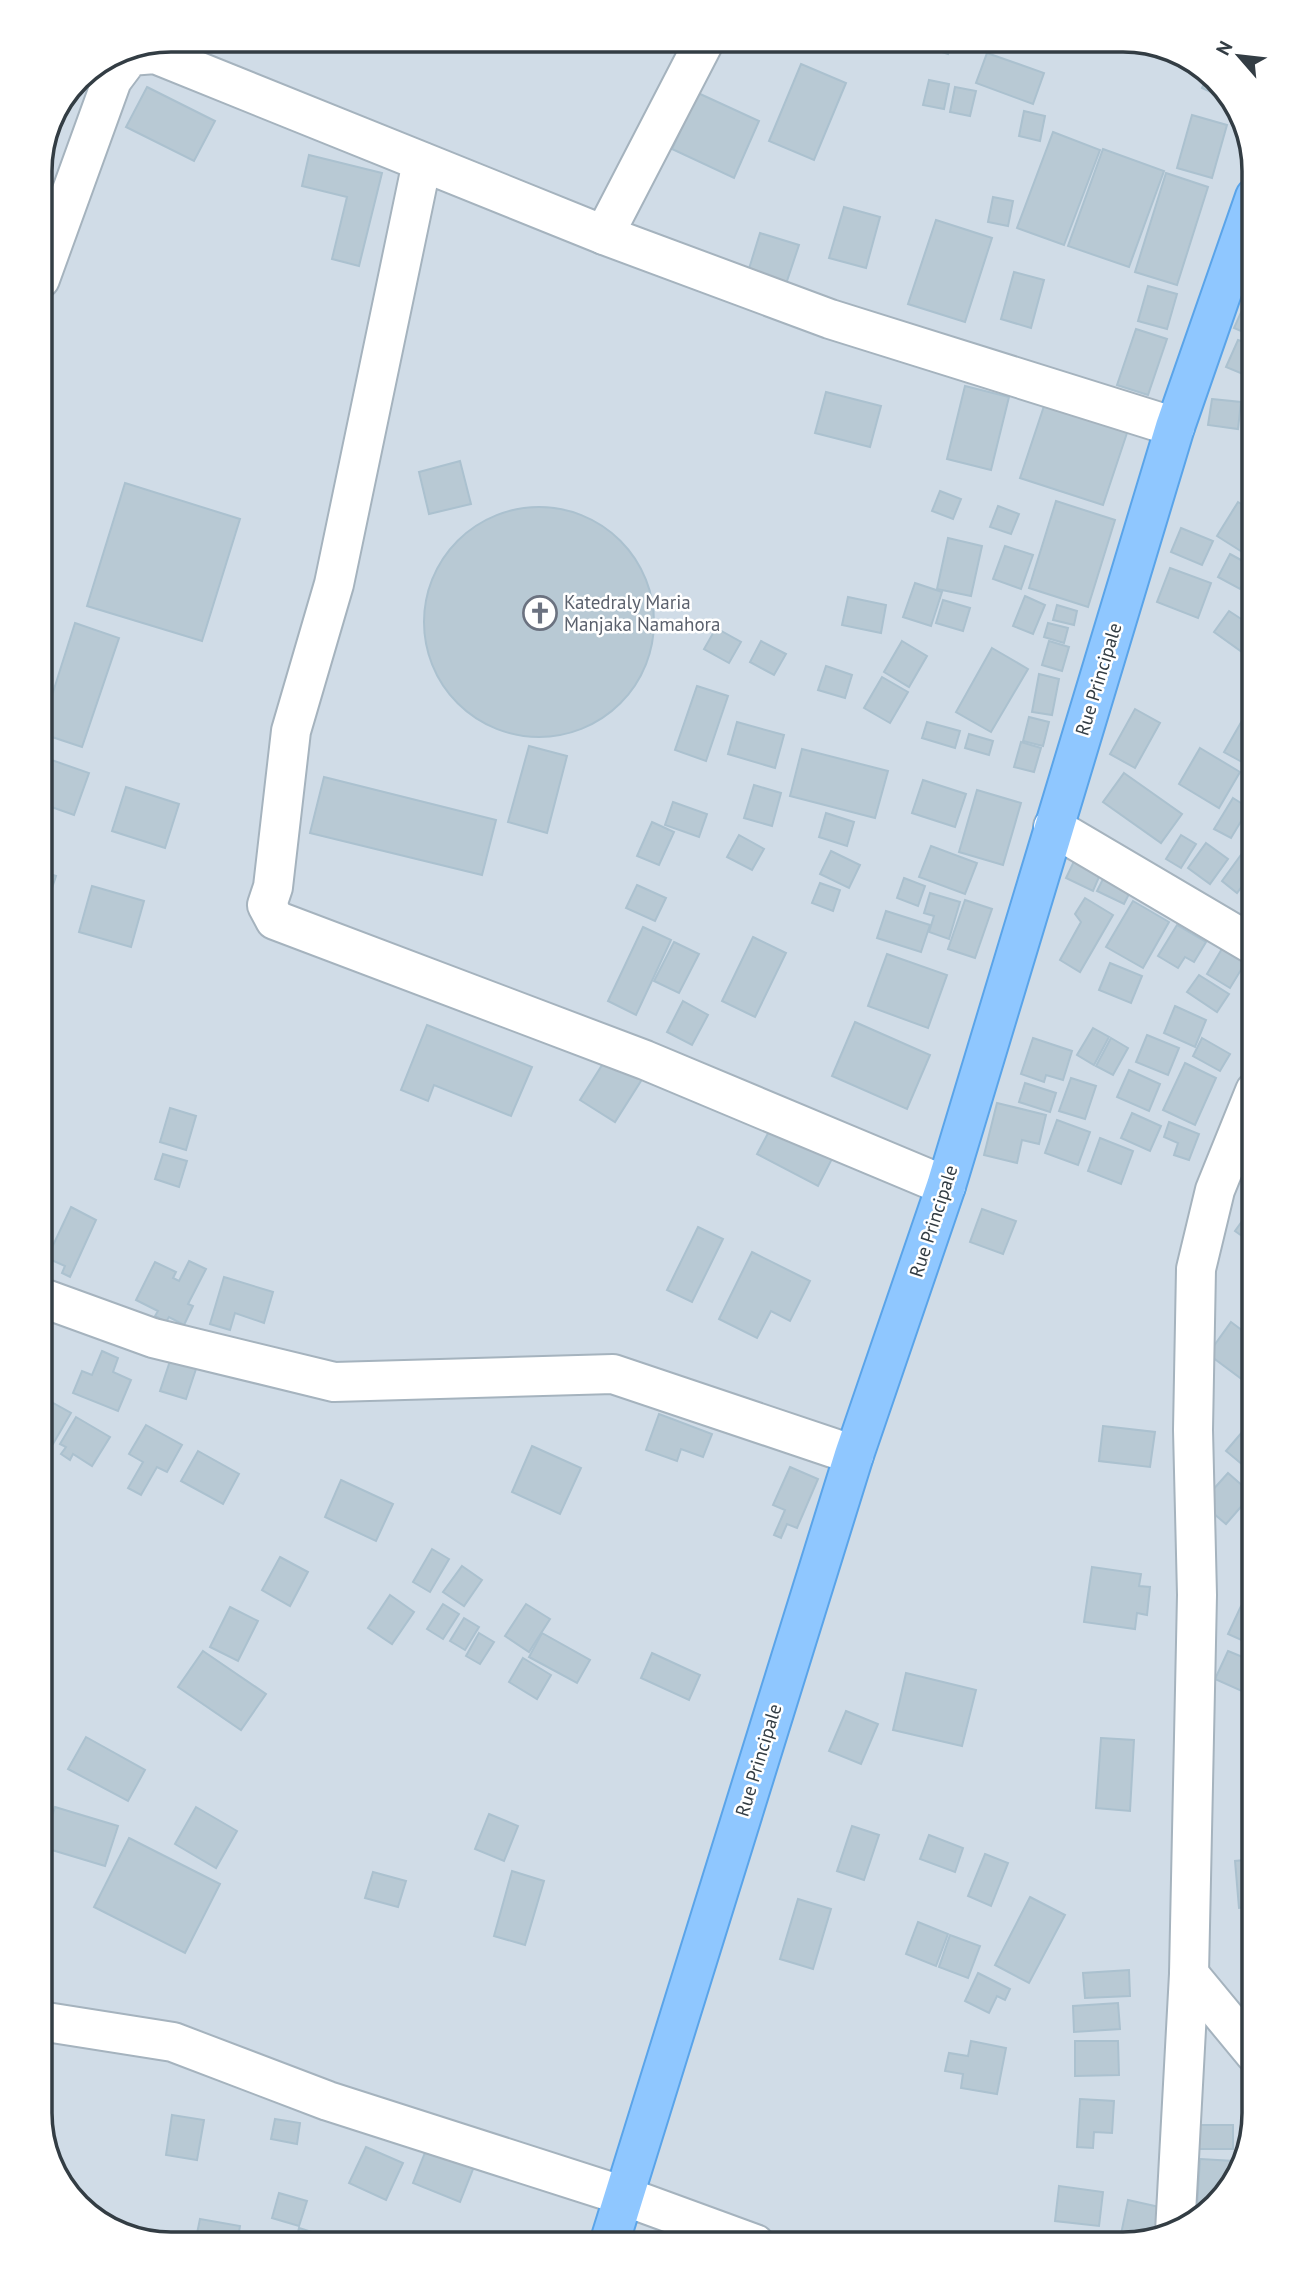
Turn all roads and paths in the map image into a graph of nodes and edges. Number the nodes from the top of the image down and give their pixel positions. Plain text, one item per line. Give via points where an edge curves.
1 (699, 53) edge
2 (155, 54) edge
3 (125, 62) edge
4 (422, 162) junction
5 (1242, 234) edge
6 (604, 235) junction
7 (53, 243) edge
8 (1175, 427) junction
9 (1053, 827) junction
10 (1242, 938) edge
11 (1242, 1123) edge
12 (946, 1186) junction
13 (52, 1302) edge
14 (854, 1455) junction
15 (1189, 1974) junction
16 (52, 2023) edge
17 (1242, 2038) edge
18 (621, 2195) junction
19 (1176, 2219) edge
20 (612, 2231) edge
21 (721, 2232) edge

1 - 6 street
2 - 4 street
3 - 7 street via 112,80
4 - 6 street
4 - 12 street via 334,584 291,731 267,905 275,920 645,1060
5 - 8 main road, Rue Principale
6 - 8 street via 830,319
8 - 9 main road, Rue Principale
9 - 10 street
9 - 12 main road, Rue Principale
11 - 15 street via 1215,1190 1196,1269
12 - 14 main road, Rue Principale
13 - 14 street via 153,1338 334,1382 613,1374
14 - 18 main road, Rue Principale
15 - 17 street
15 - 19 street
16 - 18 street via 173,2042 328,2101
18 - 20 main road, Rue Principale
18 - 21 street

